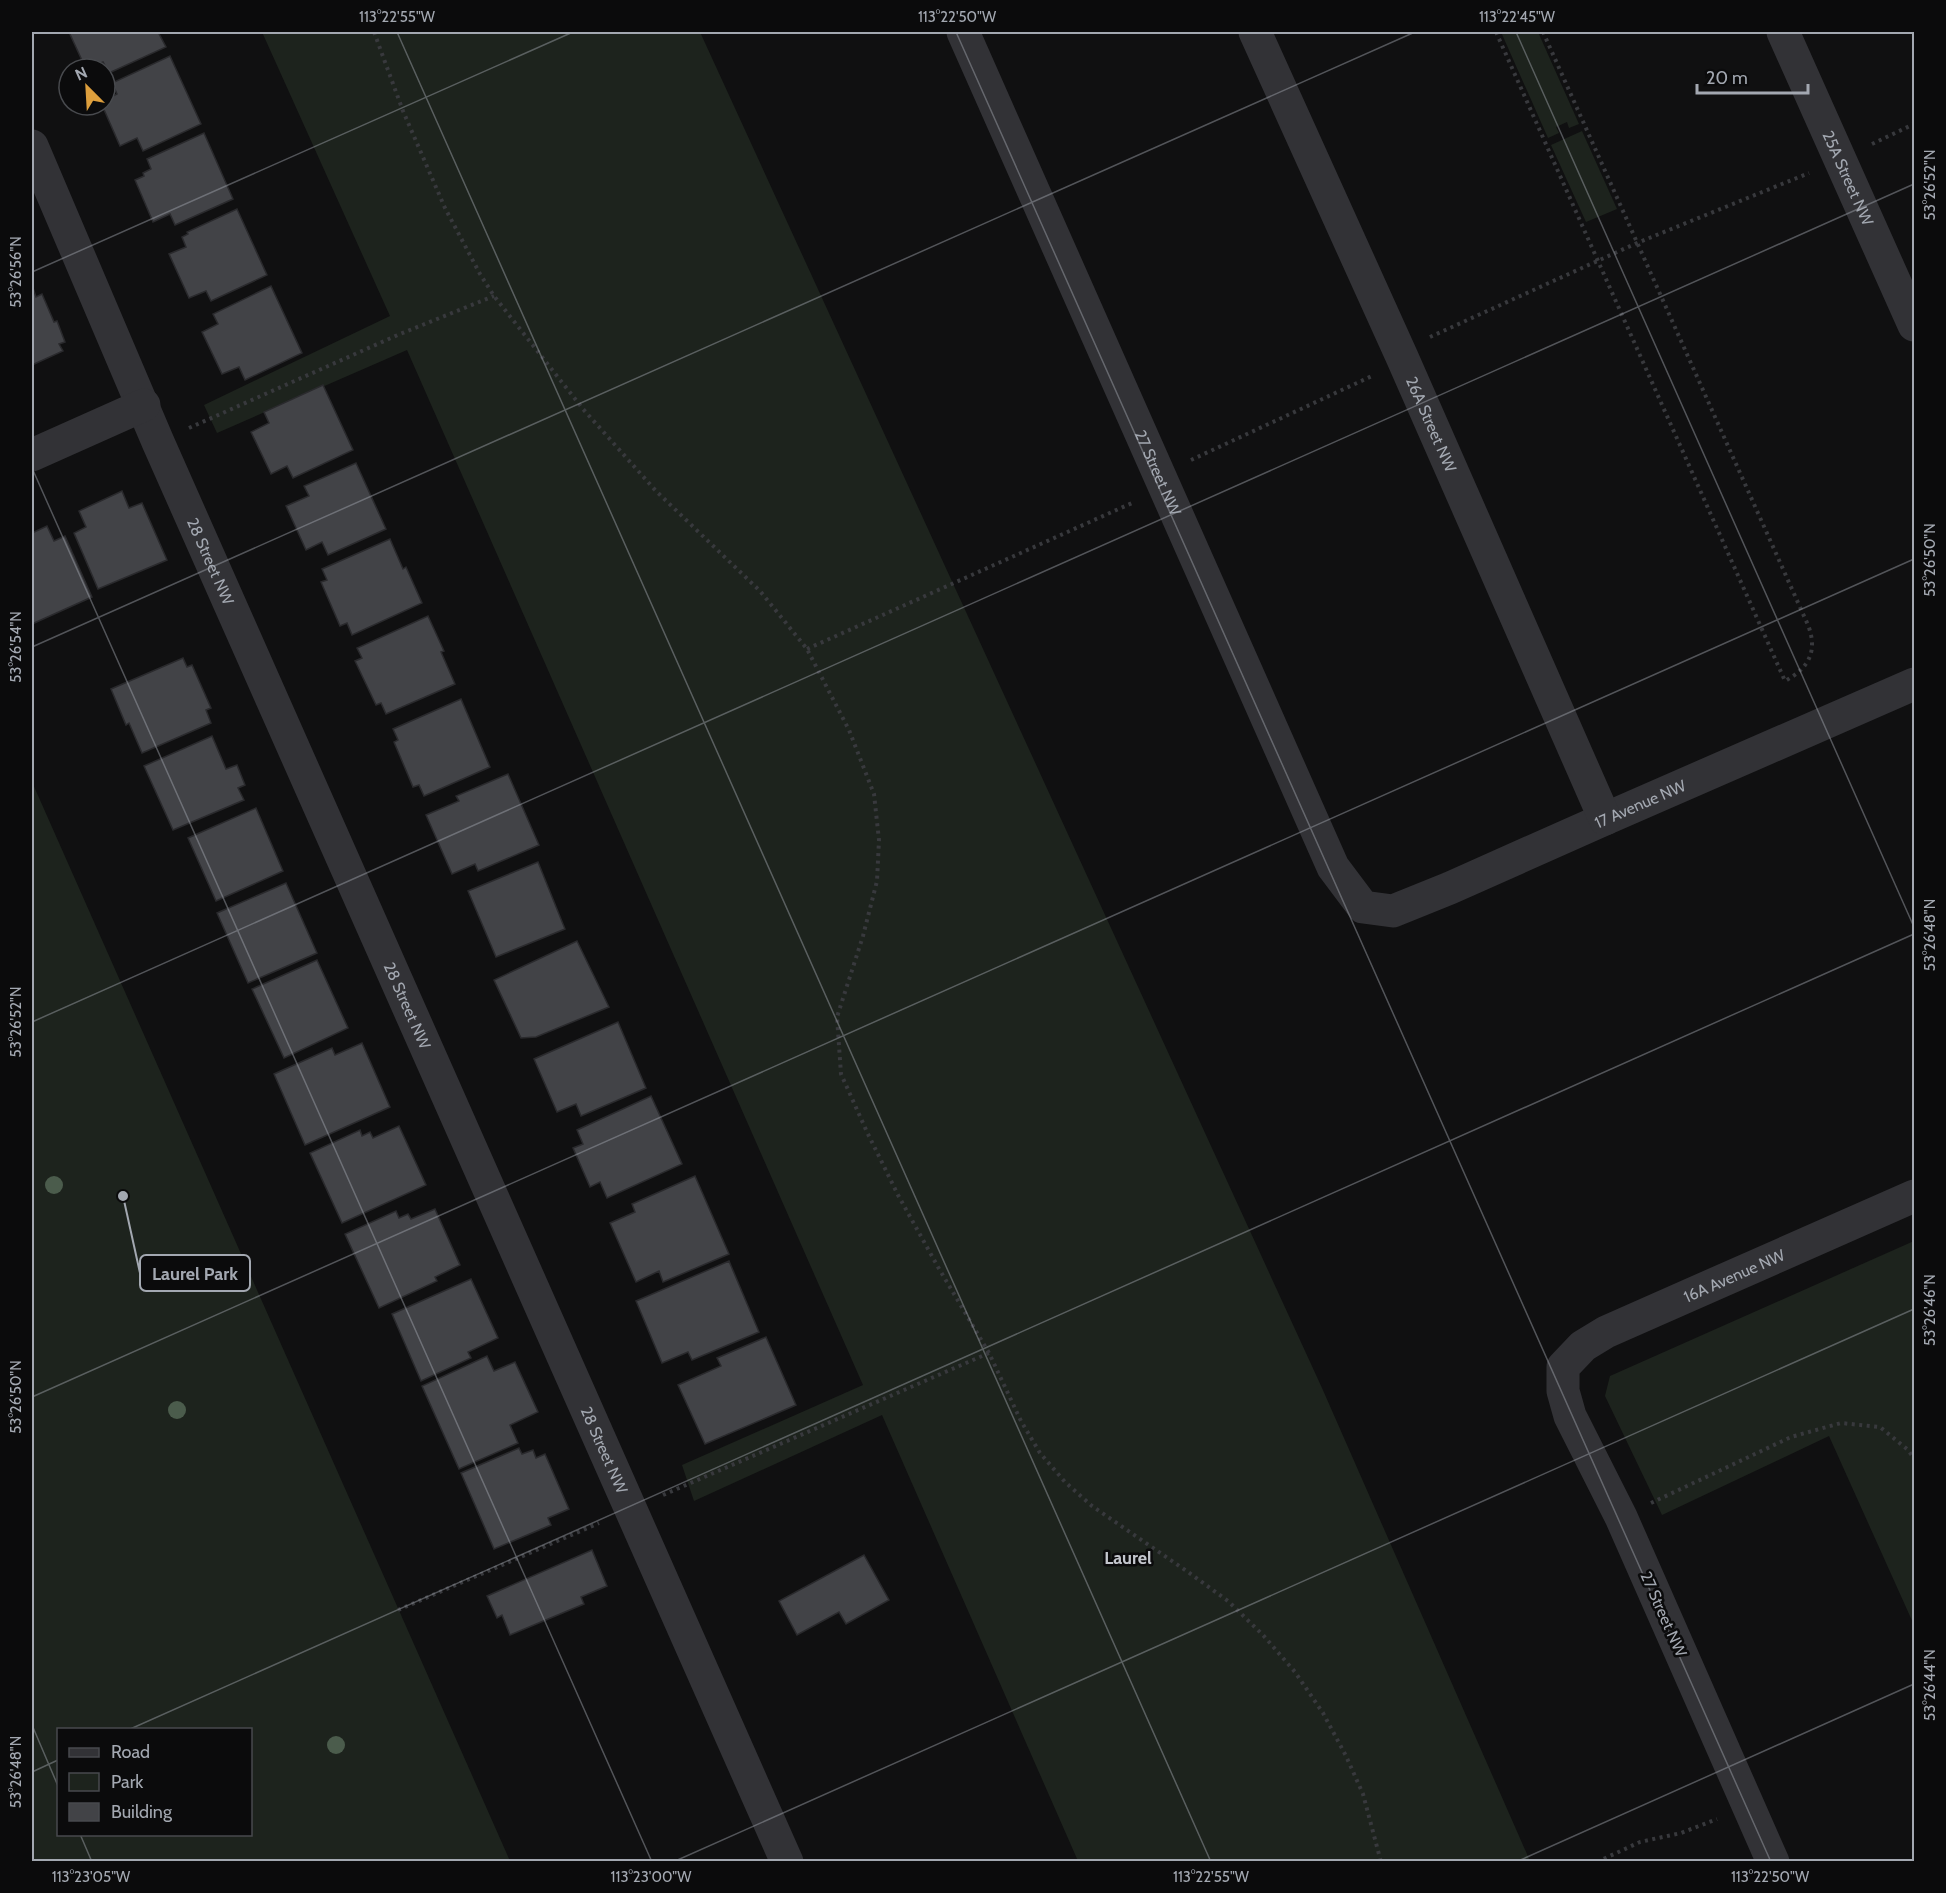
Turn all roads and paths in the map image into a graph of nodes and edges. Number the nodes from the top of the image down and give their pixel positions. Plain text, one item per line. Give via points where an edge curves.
1 (374, 32) edge
2 (963, 32) edge
3 (1255, 32) edge
4 (1496, 32) edge
5 (1543, 32) edge
6 (1783, 32) edge
7 (1914, 124) edge
8 (32, 146) edge
9 (1863, 149) dead end
10 (1815, 170) dead end
11 (1637, 243) junction
12 (1598, 260) junction
13 (494, 296) junction
14 (1914, 325) edge
15 (1422, 341) dead end
16 (1376, 374) dead end
17 (144, 405) junction
18 (158, 442) junction
19 (32, 455) edge
20 (1191, 459) dead end
21 (1135, 501) dead end
22 (807, 649) junction
23 (1914, 684) edge
24 (1605, 819) junction
25 (1363, 908) joint
26 (1914, 1196) edge
27 (989, 1353) junction
28 (1563, 1366) joint
29 (1914, 1458) edge
30 (632, 1509) junction
31 (1621, 1517) junction
32 (398, 1610) dead end
33 (1748, 1805) junction
34 (788, 1862) edge
35 (1381, 1862) edge
36 (1597, 1862) edge
37 (1773, 1862) edge

1 - 13 path via 445,208
2 - 25 street, 27 Street NW via 1333,867
3 - 24 street, 26A Street NW
4 - 12 path
5 - 11 path
6 - 14 street, 25A Street NW
7 - 9 path
8 - 17 street, 28 Street NW
10 - 11 path
11 - 12 path
11 - 12 path via 1812,636 1808,661 1785,681
12 - 15 path
13 - 18 path
13 - 22 path via 583,409 656,491 760,591
16 - 20 path
17 - 18 street, 28 Street NW
17 - 19 street
18 - 30 street, 28 Street NW
21 - 22 path
22 - 27 path via 849,730 873,794 879,840 876,881 863,936 837,1017 841,1074 898,1195
23 - 24 street, 17 Avenue NW
24 - 25 street, 17 Avenue NW via 1393,911
26 - 28 street, 16A Avenue NW via 1606,1332 1582,1346
27 - 30 path
27 - 35 path via 1021,1421 1040,1453 1065,1482 1092,1506 1228,1601 1295,1672 1346,1756 1363,1794
28 - 31 street, 27 Street NW via 1563,1391 1570,1416
29 - 31 path via 1880,1427 1841,1423 1791,1437
30 - 32 path
30 - 34 street, 28 Street NW
31 - 33 street, 27 Street NW
33 - 36 path via 1703,1826 1640,1842
33 - 37 street, 27 Street NW

